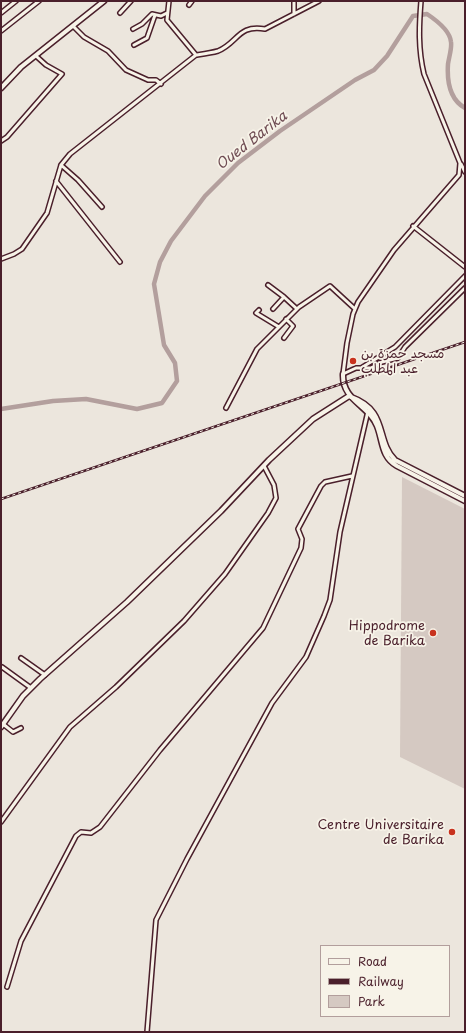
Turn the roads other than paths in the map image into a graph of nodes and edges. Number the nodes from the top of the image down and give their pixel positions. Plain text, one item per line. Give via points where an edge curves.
1 (16, 1) edge
2 (39, 1) edge
3 (104, 1) edge
4 (131, 1) edge
5 (169, 1) edge
6 (192, 1) edge
7 (294, 1) edge
8 (319, 1) edge
9 (421, 1) edge
10 (189, 6) dead end
11 (1, 13) edge
12 (120, 13) dead end
13 (167, 14) junction
14 (294, 14) junction
15 (156, 15) junction
16 (74, 27) junction
17 (133, 29) dead end
18 (1, 31) edge
19 (134, 45) dead end
20 (196, 55) junction
21 (36, 56) junction
22 (161, 84) junction
23 (1, 88) edge
24 (1, 141) edge
25 (460, 163) junction
26 (61, 165) junction
27 (465, 172) edge
28 (56, 181) junction
29 (102, 207) dead end
30 (414, 226) junction
31 (1, 259) edge
32 (120, 262) dead end
33 (465, 267) edge
34 (465, 276) edge
35 (268, 285) dead end
36 (465, 288) edge
37 (284, 297) junction
38 (273, 309) dead end
39 (296, 309) junction
40 (259, 310) dead end
41 (355, 310) junction
42 (286, 319) junction
43 (279, 326) junction
44 (284, 338) dead end
45 (360, 368) junction
46 (343, 374) junction
47 (350, 396) junction
48 (226, 408) dead end
49 (368, 411) junction
50 (264, 466) junction
51 (352, 476) junction
52 (465, 496) edge
53 (465, 501) edge
54 (21, 658) dead end
55 (2, 667) dead end
56 (45, 675) junction
57 (31, 688) junction
58 (2, 726) edge
59 (21, 728) dead end
60 (1, 822) edge
61 (7, 987) dead end
62 (147, 1032) edge

1 - 11 street
2 - 18 street
3 - 16 street
4 - 12 street
5 - 13 street
6 - 10 street
7 - 14 street
8 - 14 street
9 - 25 street via 418,42 424,74
13 - 15 street
13 - 20 street via 171,27
14 - 20 street via 265,29 248,29 218,50
15 - 17 street via 147,17 142,24
15 - 19 street via 147,38
16 - 21 street
16 - 22 street via 84,37 108,51 126,70
20 - 22 street
21 - 23 street via 21,67
21 - 24 street via 62,74
22 - 26 street via 81,145
25 - 27 street
25 - 30 street via 458,175
26 - 28 street
26 - 29 street
28 - 31 street via 47,213 39,225 22,248
28 - 32 street
30 - 33 street
30 - 41 street via 373,280
34 - 45 street via 395,347
35 - 37 street
36 - 45 street via 405,347 398,358 371,368
37 - 38 street
37 - 39 street
39 - 41 street via 330,286
39 - 42 street
40 - 43 street via 256,314
41 - 46 street
42 - 43 street
42 - 44 street via 293,326
43 - 48 street via 257,349
45 - 46 street
46 - 47 street via 344,386
47 - 49 street
47 - 50 street via 313,419
49 - 51 street
49 - 52 street via 380,423 388,450 395,460
49 - 53 street via 376,424 384,451 391,463
50 - 56 street via 221,512 127,602
50 - 60 street via 274,486 276,498 225,574 184,621 116,687 70,727
51 - 61 street via 325,482 318,489 298,529 302,548 263,628 255,639 160,750 100,827 91,833 81,832 76,836 21,941
51 - 62 street via 336,554 330,600 306,657 272,703 156,920
54 - 56 street
55 - 57 street
56 - 57 street
57 - 58 street
58 - 59 street via 14,732

